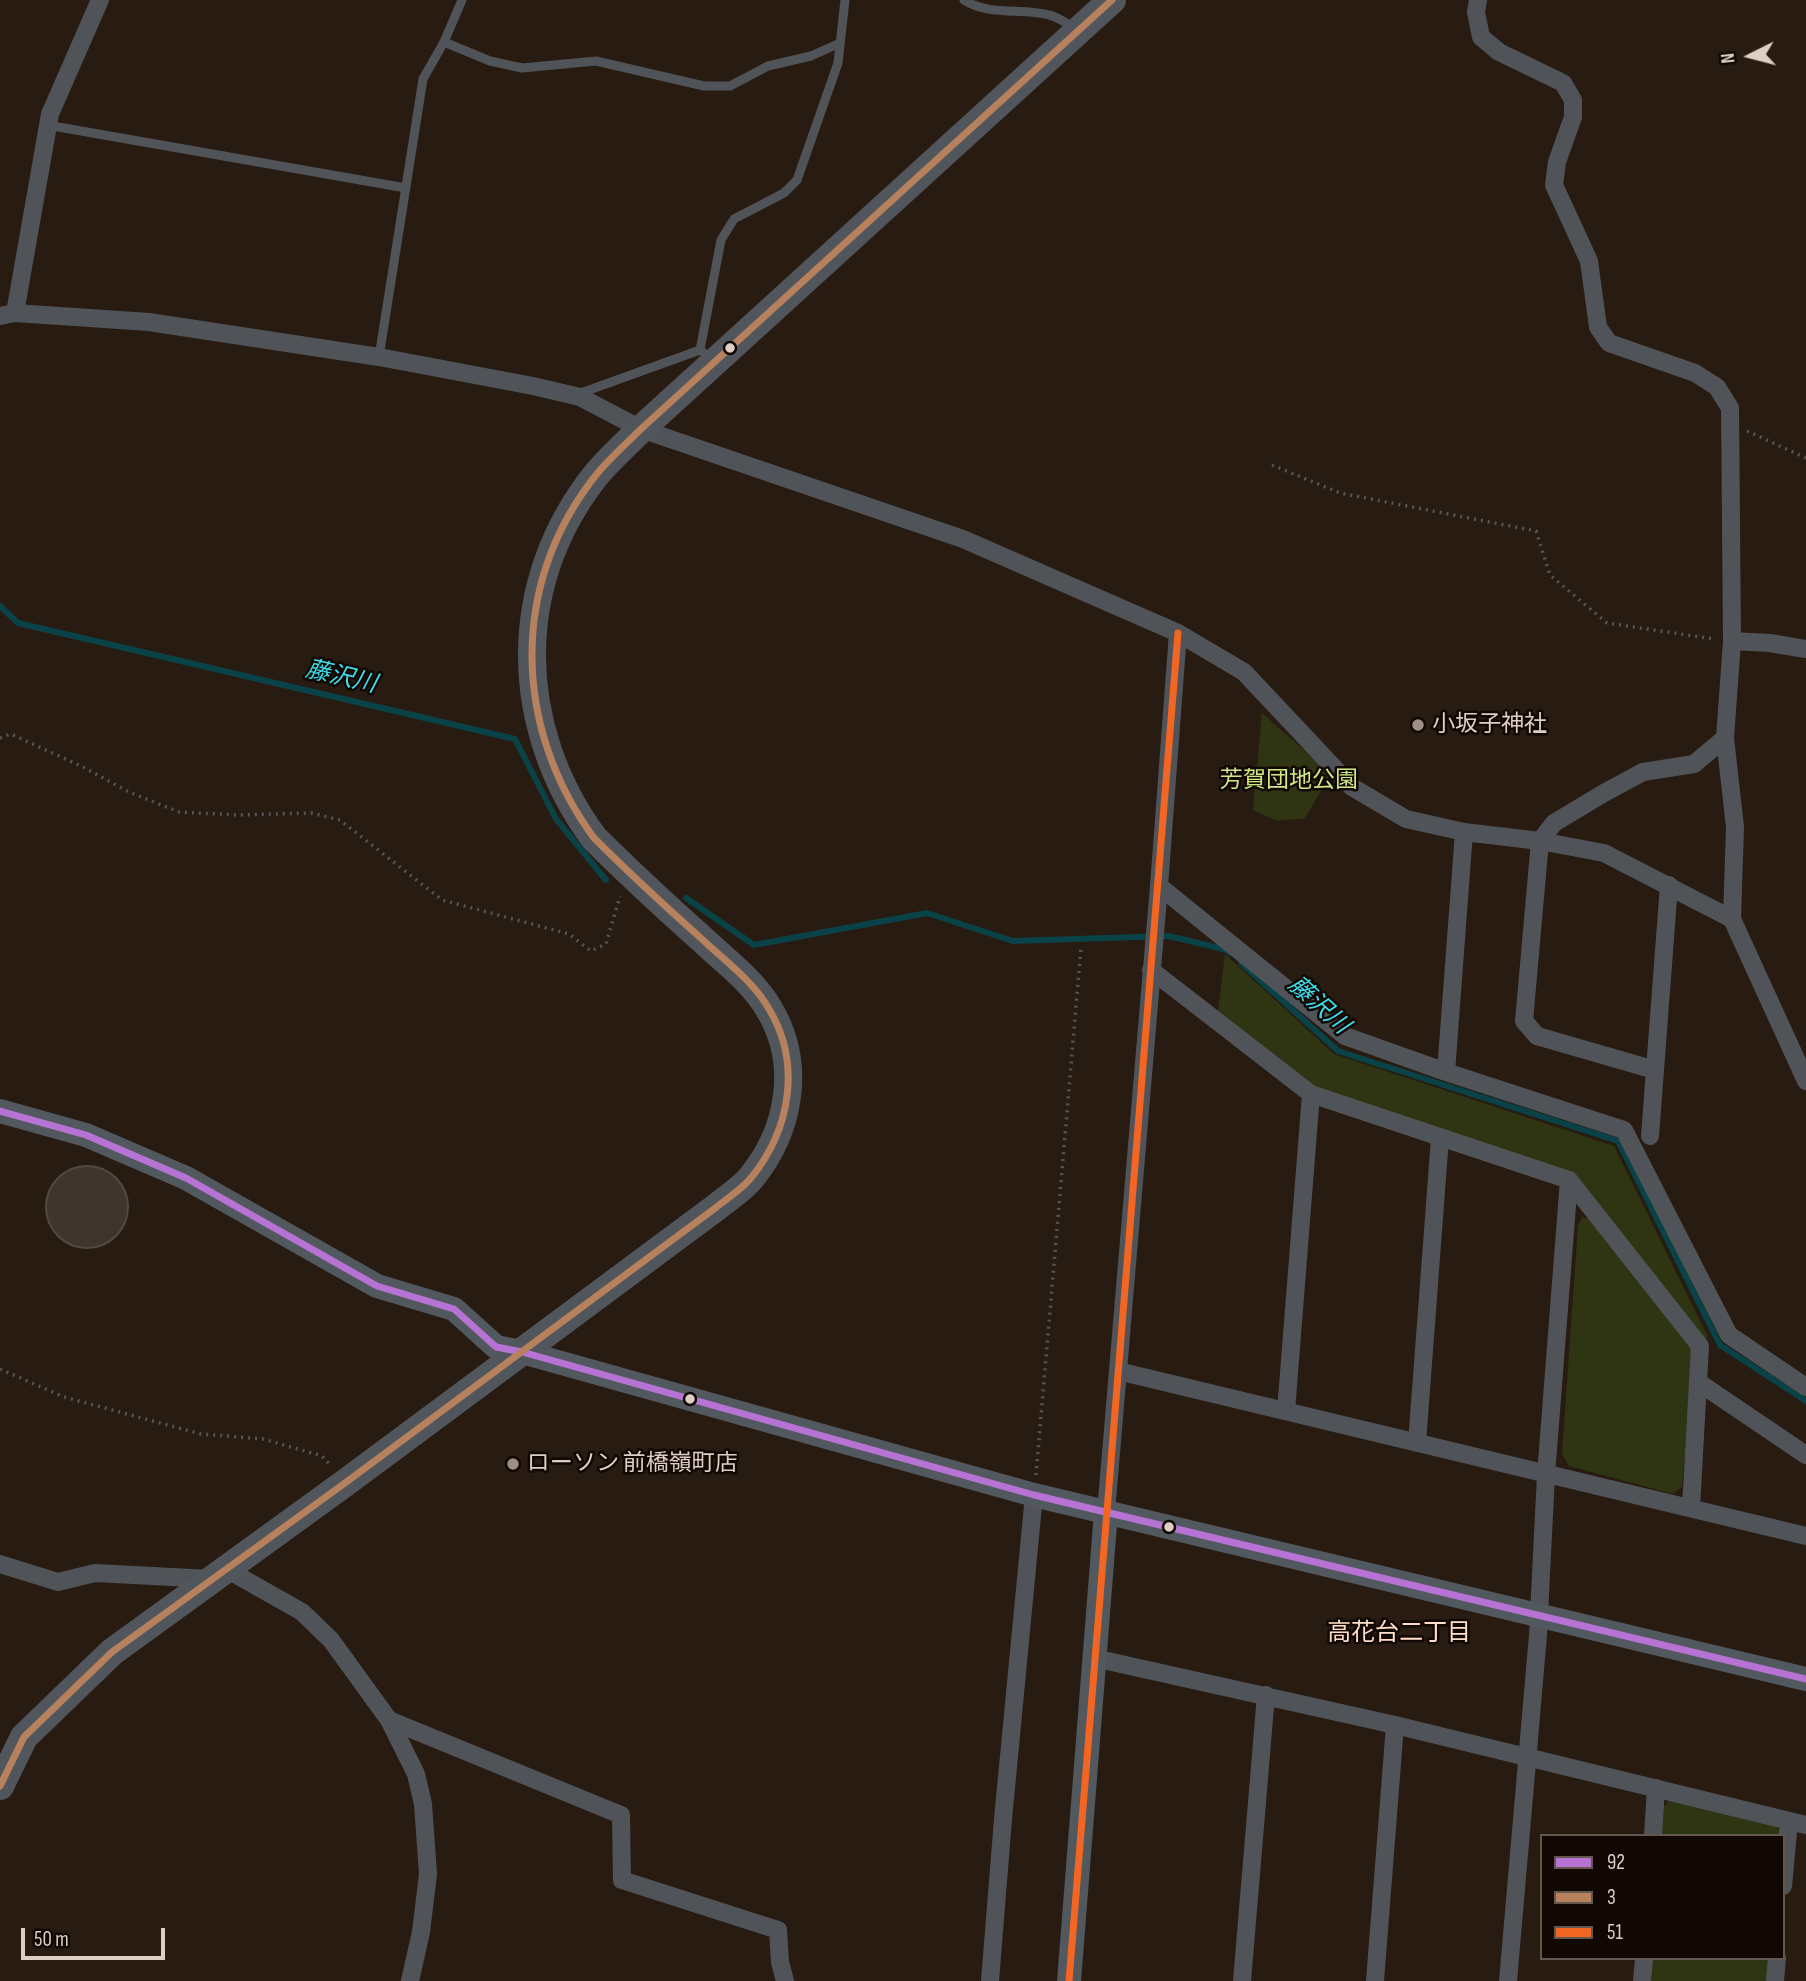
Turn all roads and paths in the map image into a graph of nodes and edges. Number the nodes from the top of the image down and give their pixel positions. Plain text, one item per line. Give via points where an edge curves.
1 (100, 0) edge
2 (462, 0) edge
3 (845, 0) edge
4 (964, 0) edge
5 (1112, 0) edge
6 (1478, 0) edge
7 (1079, 30) junction
8 (444, 42) junction
9 (840, 43) junction
10 (47, 125) junction
11 (406, 188) junction
12 (8, 314) edge
13 (708, 356) junction
14 (379, 357) junction
15 (573, 396) junction
16 (1730, 422) junction
17 (641, 429) junction
18 (1806, 458) edge
19 (1272, 465) dead end
20 (1178, 633) junction
21 (1732, 641) junction
22 (1806, 649) edge
23 (0, 738) edge
24 (1725, 738) junction
25 (1464, 832) junction
26 (1540, 841) junction
27 (627, 871) junction
28 (1669, 885) junction
29 (1159, 886) junction
30 (1732, 919) junction
31 (1081, 948) dead end
32 (1150, 970) junction
33 (1655, 1070) junction
34 (1446, 1072) junction
35 (1806, 1081) edge
36 (1311, 1094) junction
37 (0, 1111) edge
38 (1650, 1136) dead end
39 (1440, 1138) junction
40 (1569, 1180) junction
41 (523, 1352) junction
42 (0, 1369) edge
43 (1118, 1371) junction
44 (1698, 1382) junction
45 (1806, 1387) edge
46 (1286, 1411) junction
47 (1417, 1443) junction
48 (1806, 1455) edge
49 (1546, 1475) junction
50 (345, 1483) junction
51 (1034, 1495) junction
52 (1691, 1508) junction
53 (1106, 1512) junction
54 (1806, 1536) edge
55 (0, 1564) edge
56 (218, 1574) junction
57 (1539, 1616) junction
58 (1094, 1658) junction
59 (1806, 1679) edge
60 (1266, 1695) junction
61 (389, 1720) junction
62 (1395, 1725) junction
63 (1526, 1756) junction
64 (0, 1786) edge
65 (1656, 1788) junction
66 (1797, 1823) edge
67 (1653, 1834) edge
68 (1785, 1877) edge
69 (1644, 1960) edge
70 (1777, 1960) edge
71 (410, 1981) edge
72 (785, 1981) edge
73 (990, 1981) edge
74 (1069, 1981) edge
75 (1242, 1981) edge
76 (1375, 1981) edge
77 (1508, 1981) edge
78 (1642, 1981) edge
79 (1775, 1981) edge

1 - 10 street
2 - 8 lane
3 - 9 lane
4 - 7 lane via 998,10 1050,15
5 - 7 main road
6 - 16 street via 1480,37 1499,52 1563,83 1573,100 1573,117 1554,184 1589,261 1598,327 1609,344 1695,373 1717,387 1730,408
7 - 13 main road
8 - 9 lane via 522,68 596,61 704,86 730,86 768,66 811,56
8 - 11 lane via 423,79
9 - 13 lane via 838,63 797,180 784,193 734,219 721,240
10 - 11 lane
10 - 12 street
11 - 14 lane
12 - 14 street via 149,322
13 - 15 lane
13 - 17 main road
14 - 15 street
15 - 17 street
16 - 18 path
16 - 21 street
17 - 20 street via 963,539
17 - 27 main road via 596,475 556,542 538,594 532,654 536,714 554,770 577,815
19 - 21 path via 1340,493 1536,531 1550,575 1608,623
20 - 25 street via 1244,672 1352,787 1406,819
20 - 29 street
21 - 22 street
21 - 24 street
23 - 27 path via 11,734 129,792 179,811 310,813 340,820 442,900 569,934 591,951 606,944
24 - 26 street via 1695,764 1643,772 1604,793 1554,823
24 - 30 street via 1735,827
25 - 26 street
25 - 34 street
26 - 28 street via 1604,853
26 - 33 street via 1524,1021 1537,1036
27 - 41 main road via 730,965 769,1009 787,1052 785,1112 778,1135 750,1179
28 - 30 street
28 - 33 street
29 - 32 street
29 - 34 street via 1345,1036
30 - 35 street
31 - 51 path
32 - 36 street
32 - 43 street
33 - 38 street
34 - 45 street via 1624,1130 1729,1335
36 - 39 street
36 - 46 street
37 - 41 street via 86,1135 186,1178 377,1286 454,1309 496,1347
39 - 40 street
39 - 47 street
40 - 44 street via 1700,1346
40 - 49 street
41 - 50 main road
41 - 51 street
42 - 50 path via 64,1397 189,1431 263,1439 322,1456
43 - 46 street
43 - 53 street
44 - 48 street
44 - 52 street
46 - 47 street
47 - 49 street
49 - 52 street
49 - 57 street
50 - 56 main road
51 - 53 street
51 - 73 street
52 - 54 street
53 - 57 street
53 - 58 street
55 - 56 street via 58,1582 95,1573
56 - 61 street via 302,1612 331,1640
56 - 64 main road via 112,1652 24,1737
57 - 59 street
57 - 63 street
58 - 60 street
58 - 74 street
60 - 62 street
60 - 75 street
61 - 71 street via 416,1774 423,1804 428,1874
61 - 72 street via 621,1815 622,1880 778,1930
62 - 63 street
62 - 76 street
63 - 65 street
63 - 77 street
65 - 66 street
65 - 67 street
66 - 68 street
69 - 78 street
70 - 79 street

